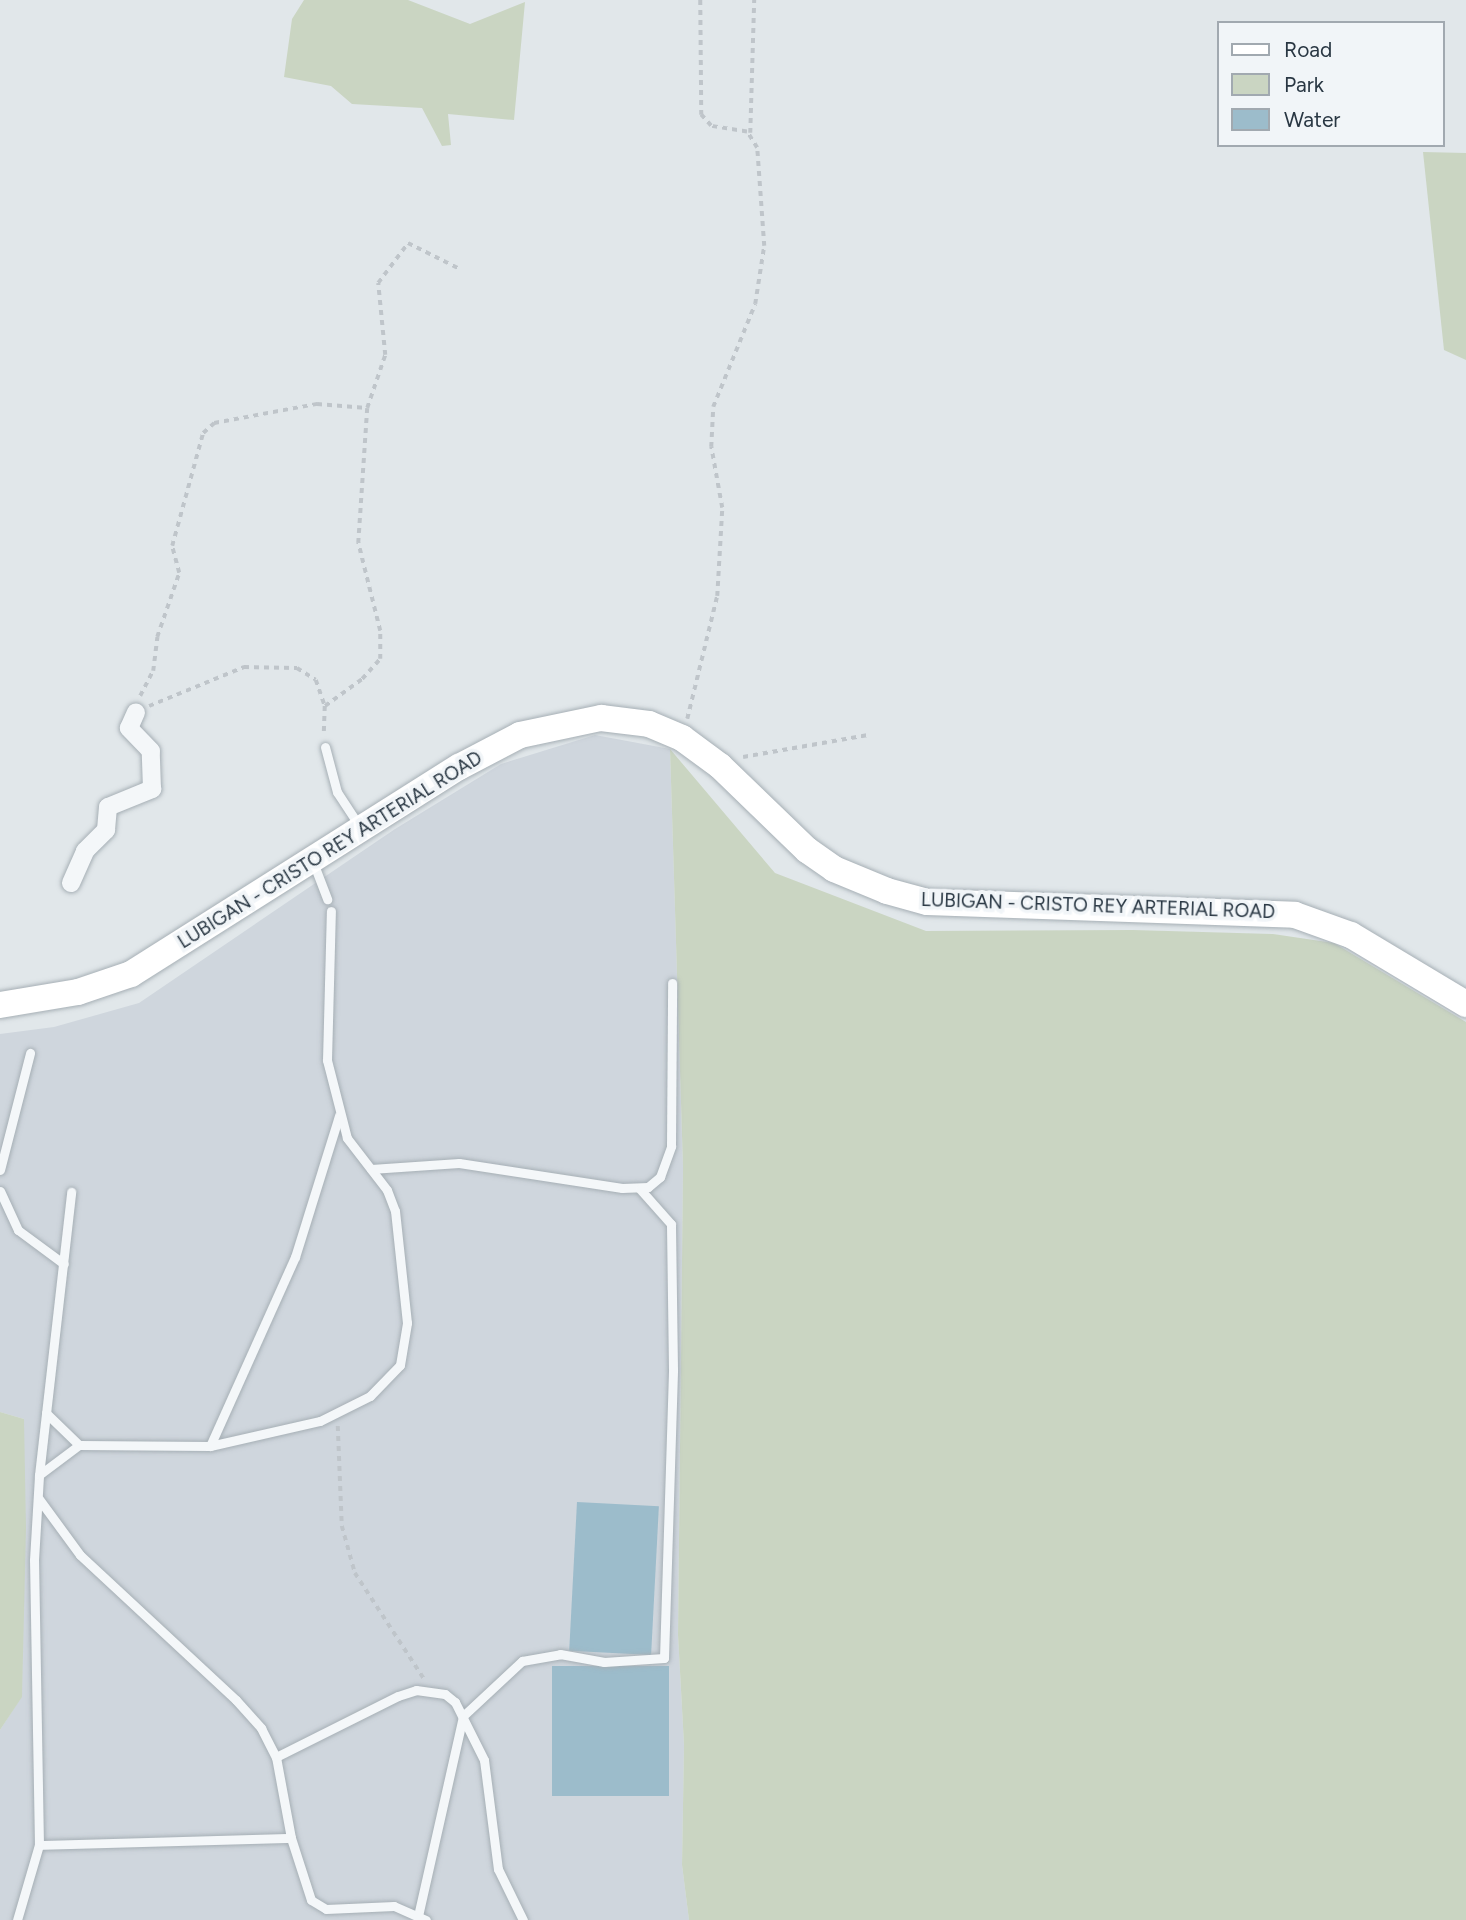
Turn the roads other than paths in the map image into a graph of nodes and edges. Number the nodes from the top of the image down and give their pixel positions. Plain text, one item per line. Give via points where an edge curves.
1 (136, 712) road end
2 (325, 747) road end
3 (361, 828) junction
4 (312, 860) junction
5 (71, 883) dead end
6 (327, 899) dead end
7 (331, 911) dead end
8 (672, 983) dead end
9 (1466, 1004) edge
10 (0, 1005) edge
11 (30, 1053) dead end
12 (339, 1116) junction
13 (371, 1169) junction
14 (0, 1170) edge
15 (640, 1189) junction
16 (0, 1191) edge
17 (71, 1192) dead end
18 (64, 1264) junction
19 (46, 1413) junction
20 (79, 1445) junction
21 (210, 1446) junction
22 (39, 1475) junction
23 (38, 1499) junction
24 (463, 1716) junction
25 (276, 1757) junction
26 (291, 1838) junction
27 (39, 1845) junction
28 (422, 1918) edge
29 (17, 1920) edge
30 (523, 1920) edge

1 - 5 street via 129,728 151,751 152,789 108,807 106,830 85,851
2 - 3 lane via 337,792
3 - 4 main road, LUBIGAN - CRISTO REY ARTERIAL ROAD
3 - 9 main road, LUBIGAN - CRISTO REY ARTERIAL ROAD via 459,766 520,735 561,723 613,720 649,724 682,738 713,761 807,850 834,869 887,891 927,902 1295,915 1351,935
4 - 6 lane
4 - 10 main road, LUBIGAN - CRISTO REY ARTERIAL ROAD via 131,974 78,992
7 - 12 lane via 327,1060
8 - 15 lane via 671,1146 660,1177
11 - 14 lane
12 - 13 lane via 347,1138
12 - 21 lane via 295,1257
13 - 15 lane via 459,1163
13 - 21 lane via 387,1189 395,1211 406,1347 390,1380 338,1413
15 - 24 lane via 671,1224 673,1369 664,1658 604,1662 560,1654 522,1661
16 - 18 lane via 19,1230
17 - 18 lane
18 - 19 lane
19 - 20 lane
19 - 22 lane
20 - 21 lane
20 - 22 lane
22 - 23 lane
23 - 25 lane via 80,1555 236,1700
23 - 27 lane via 33,1649
24 - 25 lane via 456,1702 430,1689 398,1696
24 - 28 lane
24 - 30 lane via 489,1777 498,1869
25 - 26 lane
26 - 27 lane
26 - 28 lane via 316,1906 394,1906
27 - 29 lane

